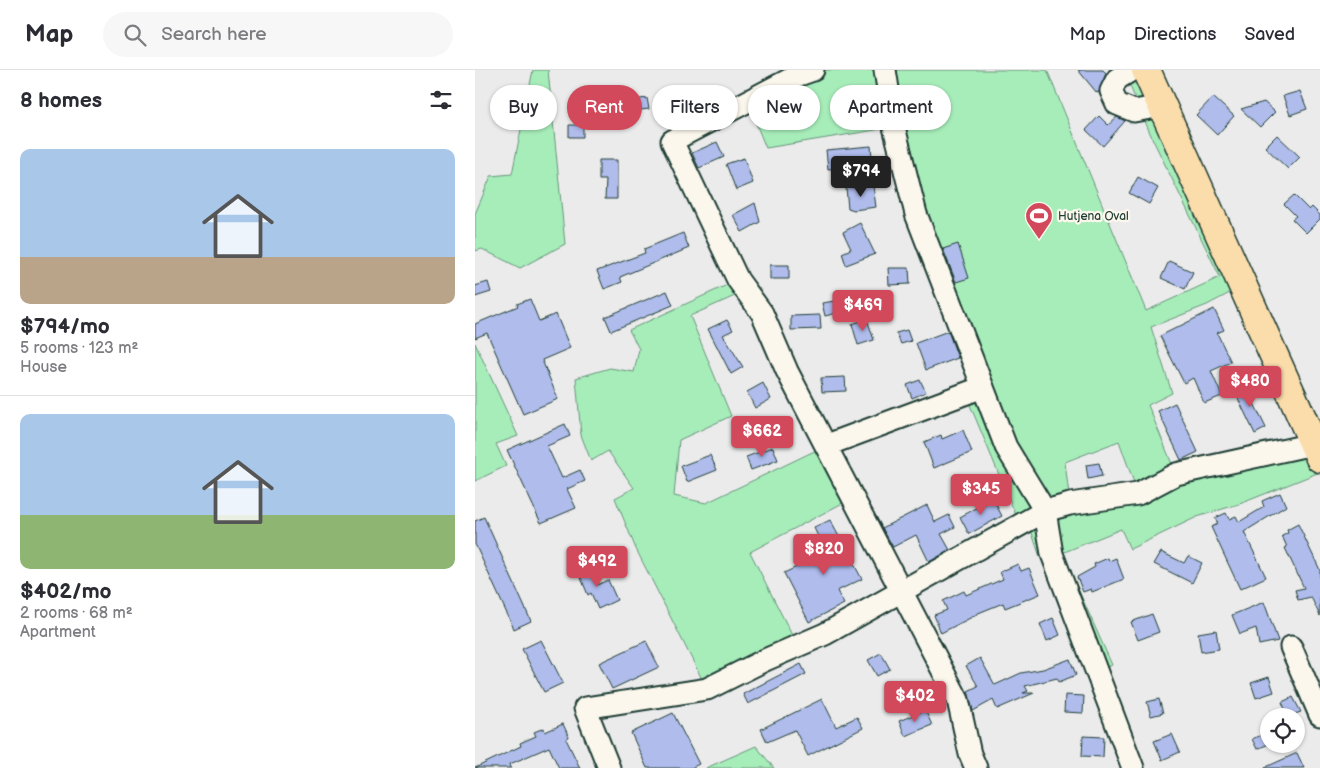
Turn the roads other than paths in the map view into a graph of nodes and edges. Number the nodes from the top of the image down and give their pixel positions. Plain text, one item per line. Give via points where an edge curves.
1 (813, 70) edge
2 (885, 70) edge
3 (1132, 70) edge
4 (1146, 70) edge
5 (1162, 106) junction
6 (983, 386) junction
7 (827, 444) junction
8 (1317, 451) edge
9 (1045, 511) junction
10 (901, 590) junction
11 (1291, 647) dead end
12 (1320, 715) edge
13 (609, 768) edge
14 (976, 768) edge
15 (1133, 768) edge

1 - 7 street via 672,141 737,280 762,312 787,371
2 - 6 street via 894,127 916,214
3 - 5 street via 1117,78 1111,91 1117,104 1134,111
4 - 5 main road
5 - 8 main road
6 - 7 street
6 - 9 street via 1006,447
7 - 10 street
8 - 9 street via 1176,474 1138,494
9 - 10 street
9 - 15 street via 1052,554
10 - 13 street via 825,634 707,690 585,708
10 - 14 street via 958,700
11 - 12 street

